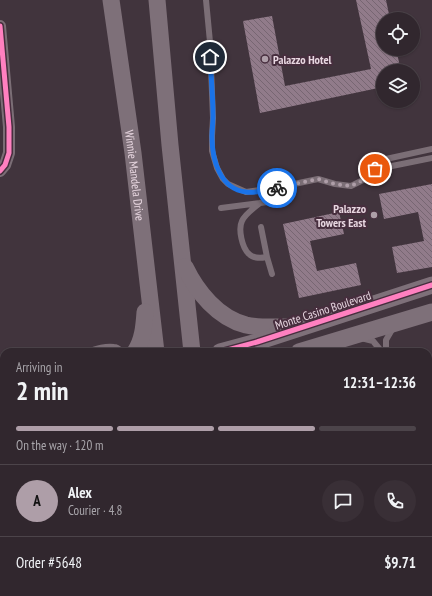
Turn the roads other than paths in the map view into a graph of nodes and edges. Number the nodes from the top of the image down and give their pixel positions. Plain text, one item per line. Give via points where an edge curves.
1 (111, 0) edge
2 (157, 0) edge
3 (206, 0) edge
4 (0, 26) edge
5 (430, 150) edge
6 (432, 159) edge
7 (380, 165) junction
8 (0, 171) edge
9 (275, 188) junction
10 (260, 203) junction
11 (221, 208) dead end
12 (261, 227) dead end
13 (267, 257) junction
14 (182, 260) junction
15 (272, 274) dead end
16 (148, 283) junction
17 (432, 285) edge
18 (432, 312) edge
19 (432, 319) edge
20 (397, 322) junction
21 (301, 327) junction
22 (350, 338) junction
23 (97, 348) edge
24 (119, 348) edge
25 (137, 348) edge
26 (156, 348) edge
27 (192, 348) edge
28 (235, 348) edge
29 (314, 348) edge
30 (379, 348) edge
31 (386, 348) edge

1 - 16 main road, Winnie Mandela Drive
2 - 14 main road
3 - 9 lane via 210,42 212,151 217,168 228,184 246,192
4 - 8 street via 10,153
5 - 6 lane
5 - 7 lane via 386,159
6 - 7 lane via 387,167
7 - 9 lane via 363,180 351,186 318,179
9 - 10 lane via 272,200
10 - 11 lane
10 - 13 lane via 242,220 241,232 248,254 258,258
12 - 13 lane
13 - 15 lane
14 - 21 main road via 200,292 227,317 263,327
14 - 27 main road
16 - 25 main road via 144,324
16 - 26 main road, Winnie Mandela Drive
17 - 21 main road, Monte Casino Boulevard
18 - 20 main road
19 - 20 main road
20 - 22 main road
20 - 31 lane via 386,340
21 - 28 main road, Monte Casino Boulevard
22 - 29 main road
22 - 30 lane via 373,341
23 - 24 lane

